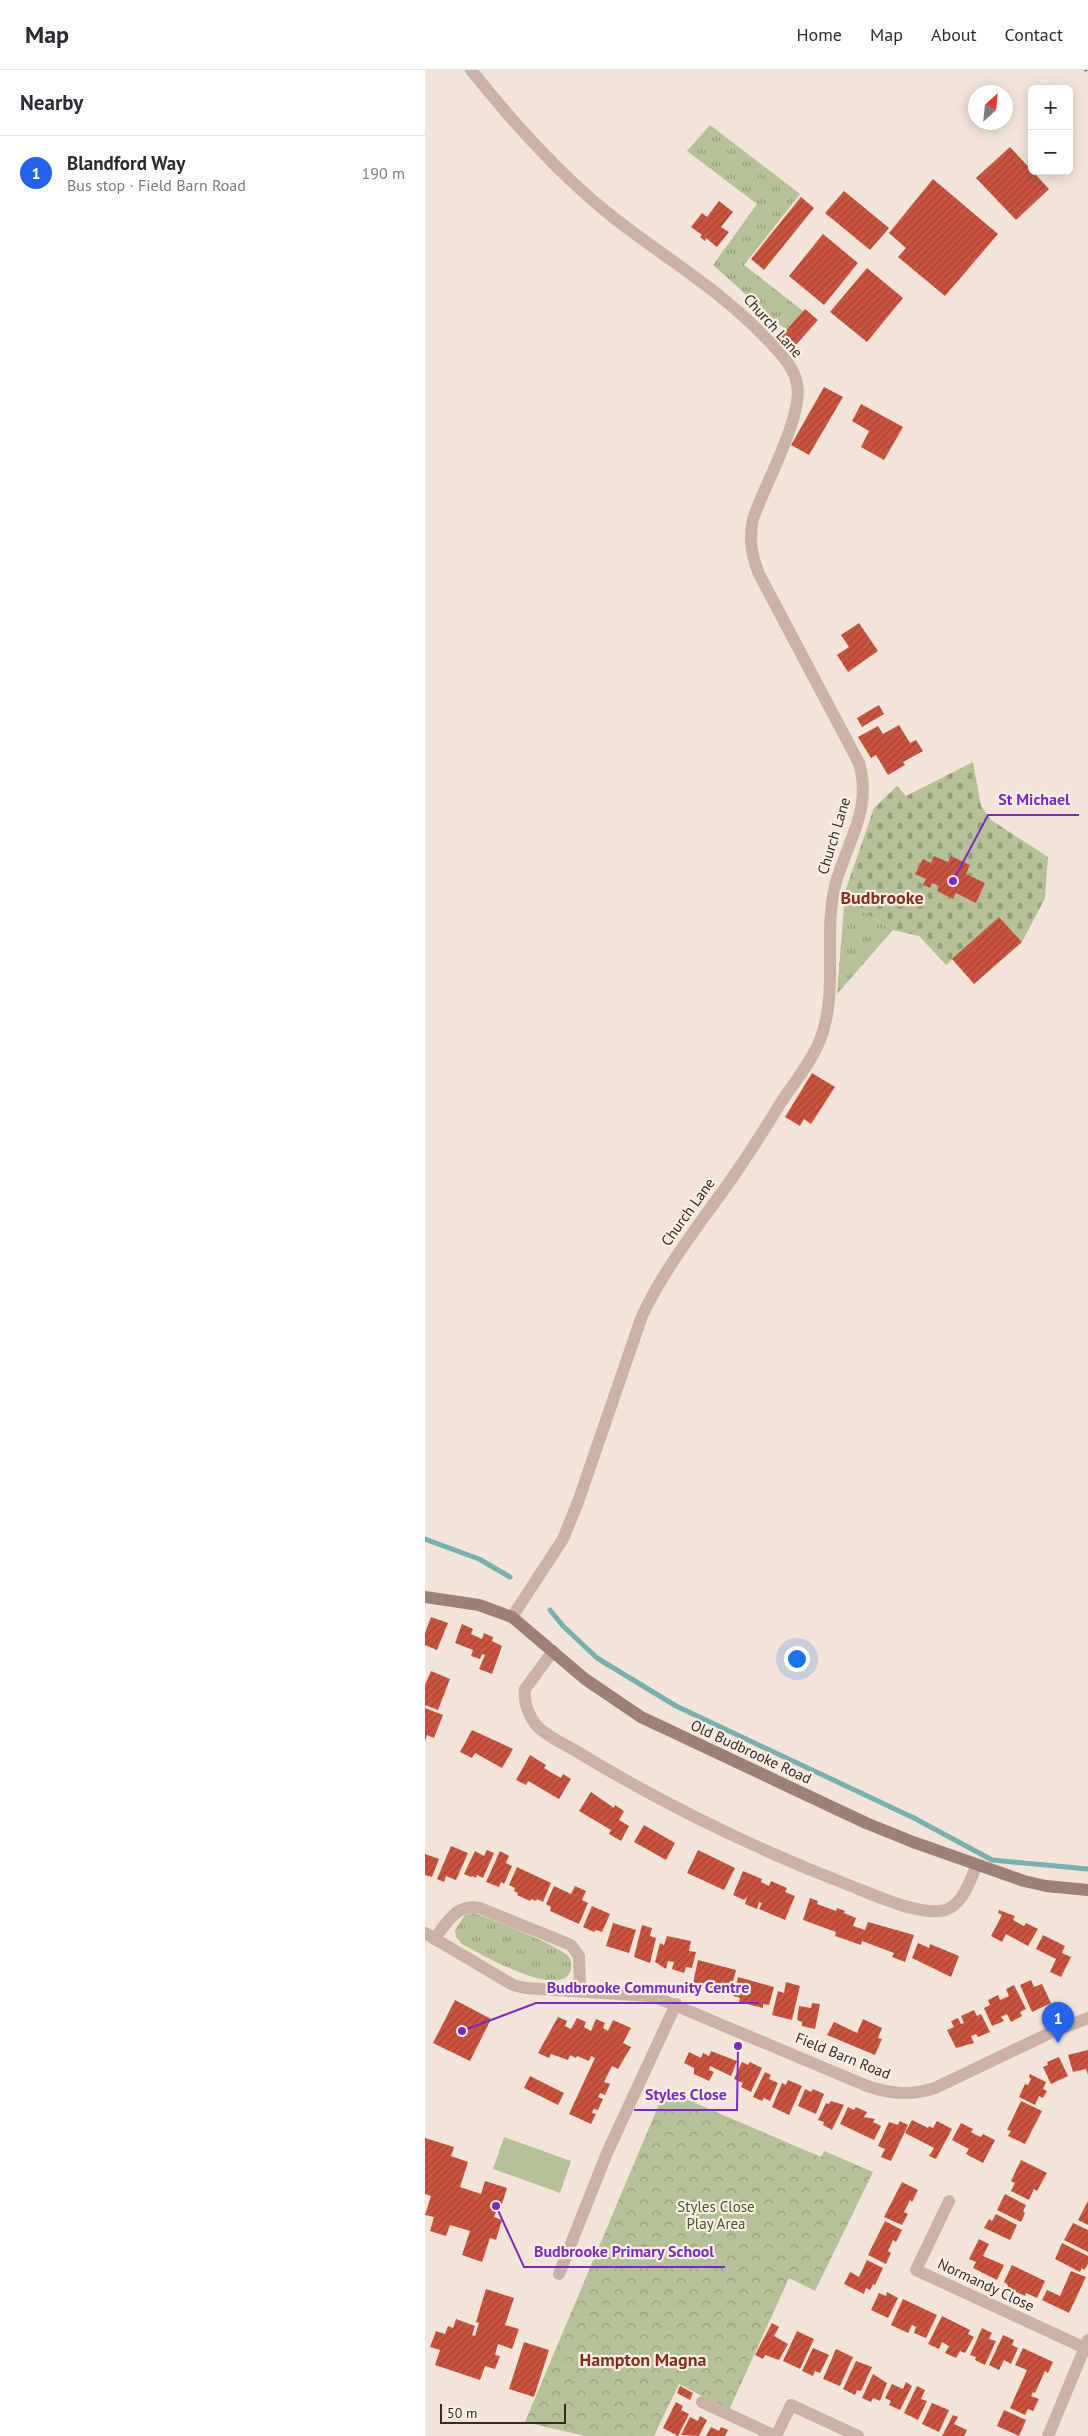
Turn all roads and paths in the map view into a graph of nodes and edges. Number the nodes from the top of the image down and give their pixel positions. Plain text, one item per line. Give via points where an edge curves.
1 (471, 70) edge
2 (425, 1597) edge
3 (512, 1617) junction
4 (553, 1651) junction
5 (977, 1865) junction
6 (1088, 1890) edge
7 (430, 1936) edge
8 (580, 1991) junction
9 (676, 2004) junction
10 (1088, 2018) edge
11 (949, 2201) dead end
12 (559, 2274) dead end
13 (1086, 2344) edge
14 (702, 2402) dead end
15 (775, 2436) edge
16 (858, 2436) edge
17 (1048, 2436) edge

1 - 3 street, Church Lane via 551,162 609,214 727,300 774,347 794,374 798,390 796,412 753,518 750,548 759,574 859,763 864,793 834,894 827,1006 820,1040 737,1172 654,1289 563,1540
2 - 3 street, Old Budbrooke Road via 479,1605
3 - 4 street, Old Budbrooke Road
4 - 5 street, Old Budbrooke Road via 611,1698 671,1732 866,1823
4 - 5 street via 525,1689 527,1708 537,1726 623,1780 701,1822 795,1864 923,1910 944,1911 955,1905
5 - 6 street, Old Budbrooke Road via 1046,1886
7 - 8 street, Field Barn Road via 513,1985
7 - 8 street, Field Barn Road via 459,1909 480,1908 571,1945 579,1956
8 - 9 street, Field Barn Road via 649,1996
9 - 10 street, Field Barn Road via 867,2086 897,2094 921,2093 935,2088
9 - 12 street via 607,2153
11 - 13 street, Normandy Close via 916,2270
13 - 17 street
14 - 15 street
15 - 16 street via 791,2405

